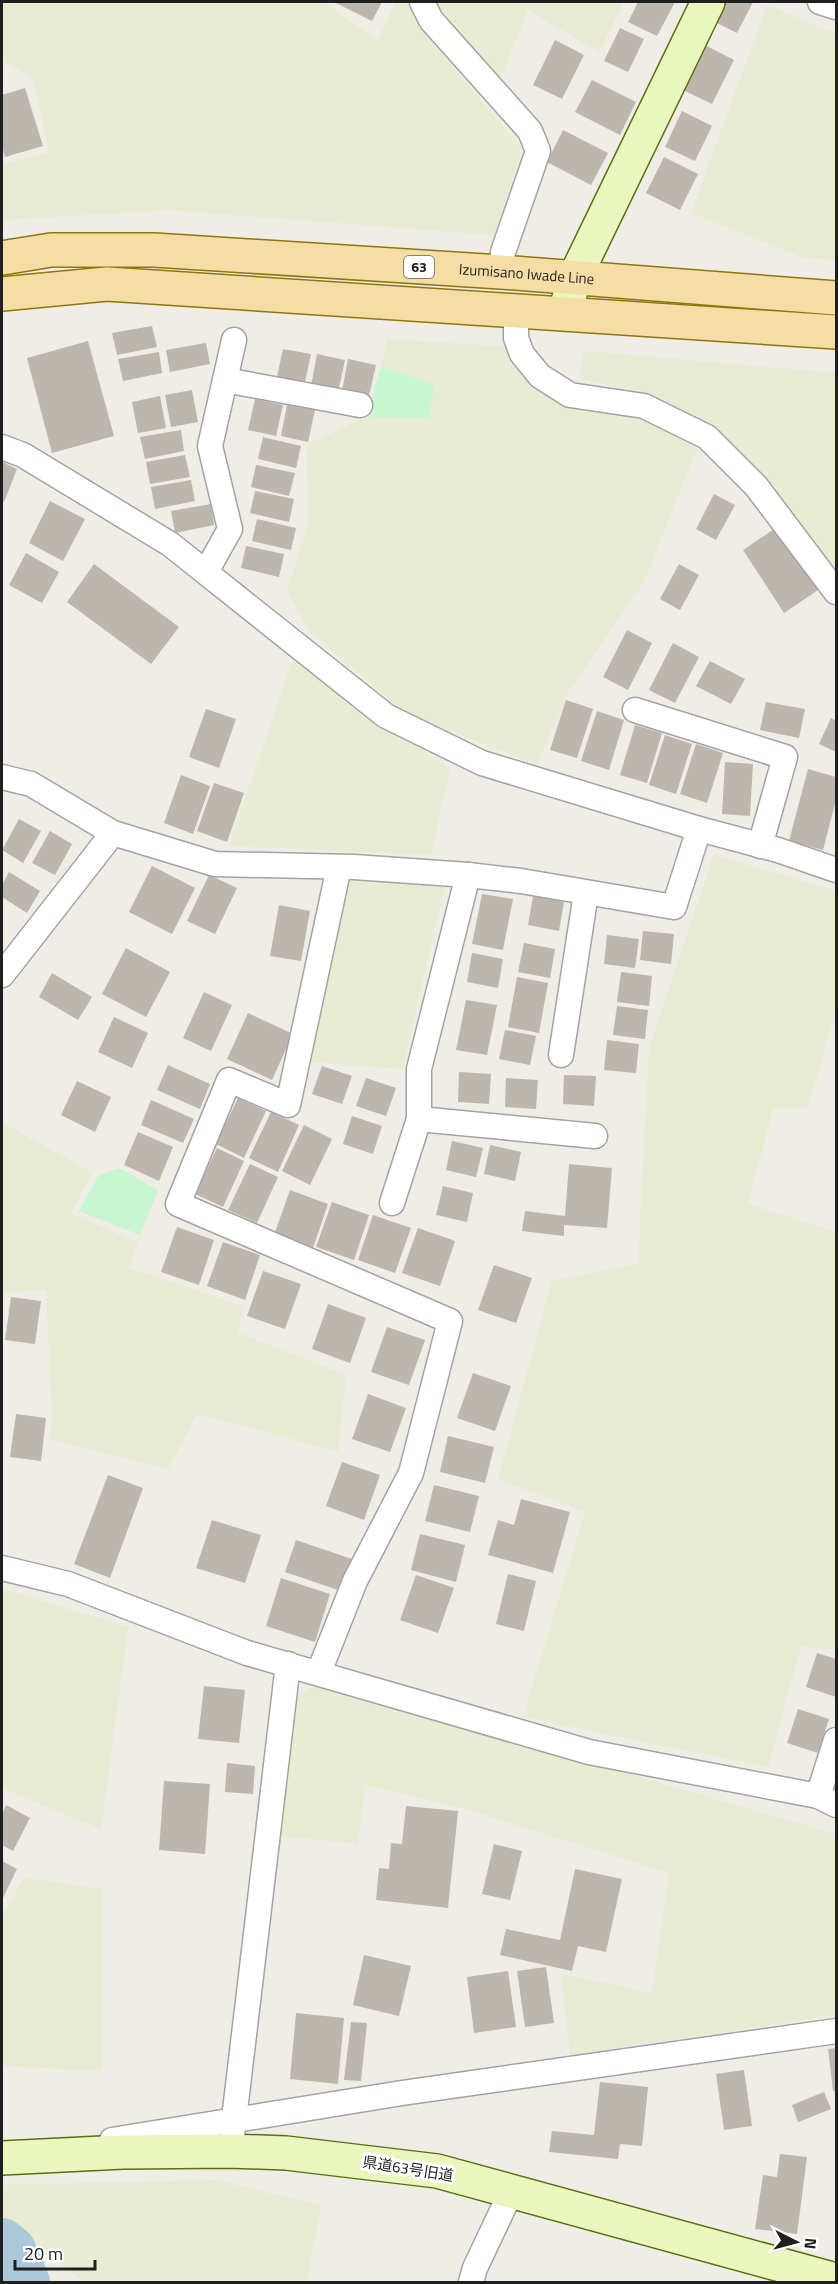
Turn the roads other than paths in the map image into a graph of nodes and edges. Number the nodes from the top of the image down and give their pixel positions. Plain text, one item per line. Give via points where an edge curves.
1 (422, 2) edge
2 (708, 2) edge
3 (820, 2) edge
4 (837, 7) edge
5 (2, 258) edge
6 (501, 272) junction
7 (574, 279) junction
8 (2, 294) edge
9 (837, 298) edge
10 (516, 310) junction
11 (566, 313) junction
12 (837, 332) edge
13 (234, 340) dead end
14 (225, 380) junction
15 (360, 405) dead end
16 (2, 447) edge
17 (206, 572) junction
18 (837, 592) edge
19 (635, 710) dead end
20 (2, 777) edge
21 (699, 829) junction
22 (113, 833) junction
23 (760, 846) junction
24 (339, 867) junction
25 (837, 870) edge
26 (468, 875) junction
27 (586, 892) junction
28 (2, 975) edge
29 (561, 1055) dead end
30 (418, 1119) junction
31 (595, 1136) dead end
32 (392, 1203) dead end
33 (2, 1568) edge
34 (288, 1664) junction
35 (319, 1672) junction
36 (837, 1740) edge
37 (827, 1801) edge
38 (837, 2031) edge
39 (232, 2135) junction
40 (7, 2157) edge
41 (512, 2192) junction
42 (837, 2280) edge
43 (471, 2283) edge

1 - 6 street via 431,20 530,131 538,151 503,252
2 - 7 street
3 - 4 street
5 - 6 main road, Izumisano Iwade Line / 63 via 51,250 154,250
6 - 7 main road, Izumisano Iwade Line / 63
7 - 9 main road, Izumisano Iwade Line / 63
7 - 11 street
8 - 10 main road via 107,284
10 - 11 main road
10 - 18 street via 516,338 522,354 540,376 570,394 644,406 707,436 756,486
11 - 12 main road
13 - 14 street
14 - 15 street
14 - 17 street via 210,446 230,529
16 - 17 street via 23,455 170,544
17 - 21 street via 386,716 482,763
19 - 23 street via 785,758
20 - 22 street via 31,784
21 - 23 street
21 - 27 street via 674,907
22 - 24 street via 215,864
22 - 28 street
23 - 25 street
24 - 26 street
24 - 35 street via 288,1105 230,1080 178,1204 450,1322 411,1473 355,1581
26 - 27 street
26 - 30 street via 418,1068
27 - 29 street
30 - 31 street
30 - 32 street
33 - 34 street via 68,1584 247,1653
34 - 35 street
34 - 39 street
35 - 37 street via 589,1752
36 - 37 street
38 - 39 street via 413,2091
39 - 40 street, 県道63号旧道 via 123,2152
39 - 41 street, 県道63号旧道 via 319,2156 437,2171
41 - 42 street, 県道63号旧道
41 - 43 street

